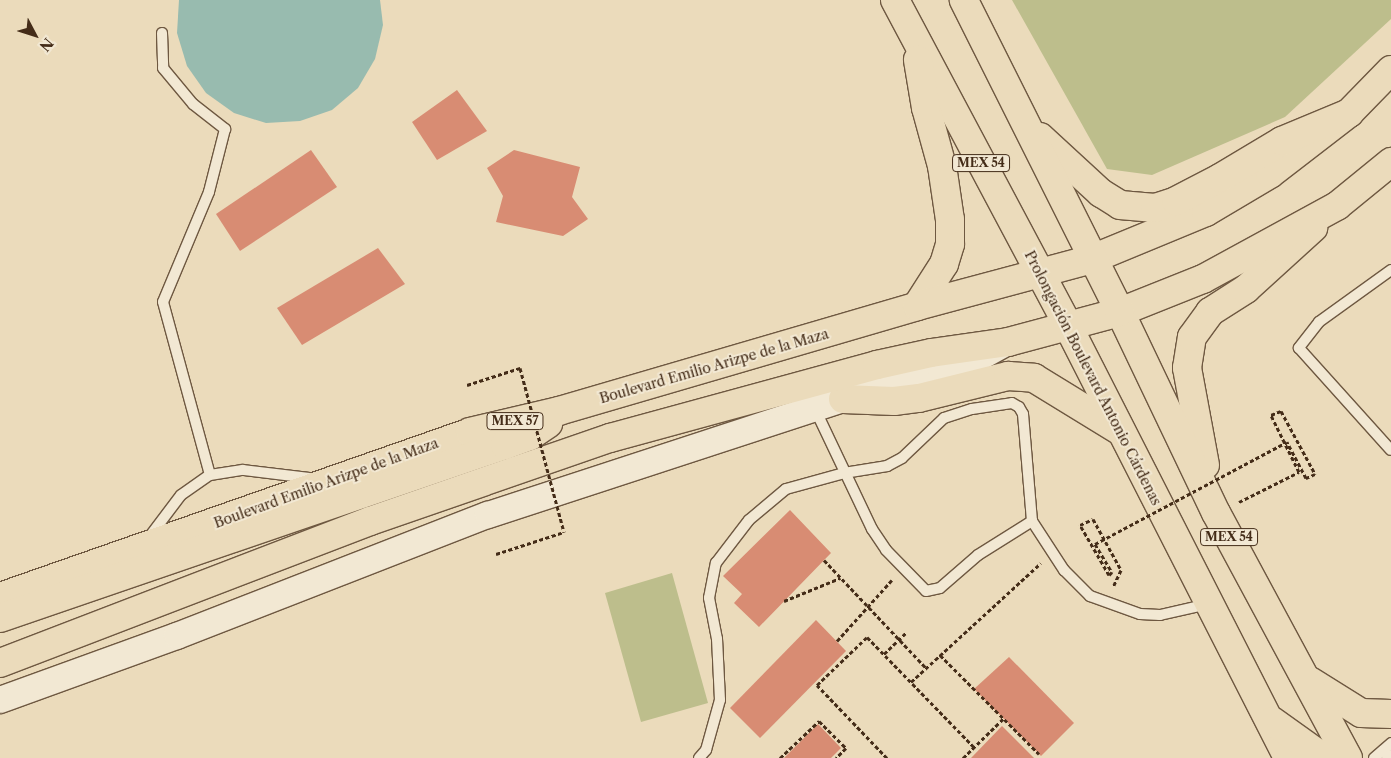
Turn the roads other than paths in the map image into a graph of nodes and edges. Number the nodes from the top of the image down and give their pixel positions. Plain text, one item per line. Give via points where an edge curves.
1 (895, 0) edge
2 (964, 0) edge
3 (162, 34) dead end
4 (914, 36) junction
5 (1386, 78) edge
6 (1349, 113) junction
7 (1030, 128) junction
8 (1391, 162) edge
9 (1337, 206) junction
10 (1092, 259) junction
11 (1391, 270) edge
12 (1038, 272) junction
13 (916, 306) junction
14 (1120, 312) junction
15 (1068, 326) junction
16 (1008, 342) junction
17 (843, 399) junction
18 (815, 409) junction
19 (559, 411) junction
20 (1122, 432) junction
21 (1391, 450) edge
22 (844, 473) junction
23 (210, 474) junction
24 (335, 477) junction
25 (1216, 513) junction
26 (1032, 521) junction
27 (136, 551) junction
28 (0, 597) edge
29 (1209, 604) junction
30 (0, 618) edge
31 (0, 663) edge
32 (1307, 679) junction
33 (0, 700) edge
34 (1391, 714) edge
35 (1267, 717) junction
36 (1391, 743) edge
37 (1391, 755) edge
38 (699, 758) edge
39 (1288, 758) edge
40 (1324, 758) edge
41 (1348, 758) edge
42 (1374, 758) edge
43 (1387, 758) edge

1 - 4 main road, Prolongación Boulevard Antonio Cárdenas / MEX 54
2 - 7 main road, MEX 54
3 - 23 lane via 163,68 193,104 225,129 209,192 163,302
4 - 12 main road, Prolongación Boulevard Antonio Cárdenas / MEX 54
4 - 13 main road via 926,108 942,166 950,220 950,244 944,264
5 - 6 main road, Boulevard Emilio Arizpe de la Maza
6 - 7 main road via 1282,141 1220,178 1155,208 1120,205 1101,193
6 - 10 main road, Boulevard Emilio Arizpe de la Maza via 1270,174 1206,212
7 - 10 main road, MEX 54
8 - 9 main road
9 - 14 main road via 1203,279
9 - 25 main road via 1268,270 1210,312 1192,336 1187,368 1190,400
10 - 12 main road, Boulevard Emilio Arizpe de la Maza / MEX 57
10 - 14 main road, MEX 54
11 - 21 lane via 1319,322 1299,348
12 - 13 main road, Boulevard Emilio Arizpe de la Maza / MEX 57
12 - 15 main road, Prolongación Boulevard Antonio Cárdenas / MEX 54
13 - 19 main road, Boulevard Emilio Arizpe de la Maza / MEX 57
14 - 15 main road
14 - 25 main road, MEX 54
15 - 16 main road
15 - 20 main road, Prolongación Boulevard Antonio Cárdenas / MEX 54
16 - 17 street via 977,359
16 - 31 main road via 931,353 877,366 610,438 370,521
17 - 18 street
17 - 20 main road via 894,401 1008,376 1034,378
18 - 22 lane
18 - 33 street via 488,515 177,636
19 - 24 main road, Boulevard Emilio Arizpe de la Maza / MEX 57 via 470,432
19 - 30 main road via 549,424 530,436
20 - 29 main road, Prolongación Boulevard Antonio Cárdenas / MEX 54
22 - 26 lane via 872,528 922,588 932,591 978,555
22 - 26 lane via 887,466 902,458 944,418 972,409 1012,403 1023,414
22 - 38 lane via 786,489 749,520 716,563 709,598 717,639 720,700 706,750
23 - 24 lane via 243,470 296,478
23 - 27 lane via 181,495
24 - 27 main road, Boulevard Emilio Arizpe de la Maza / MEX 57
25 - 32 main road, MEX 54
26 - 29 lane via 1075,583 1106,604 1140,614 1160,615
27 - 28 main road, Boulevard Emilio Arizpe de la Maza / MEX 57
29 - 35 main road, Prolongación Boulevard Antonio Cárdenas / MEX 54
32 - 34 main road via 1361,713 1375,716
32 - 41 main road, MEX 54
35 - 39 main road, Prolongación Boulevard Antonio Cárdenas / MEX 54
35 - 40 main road
36 - 42 lane
37 - 43 lane

